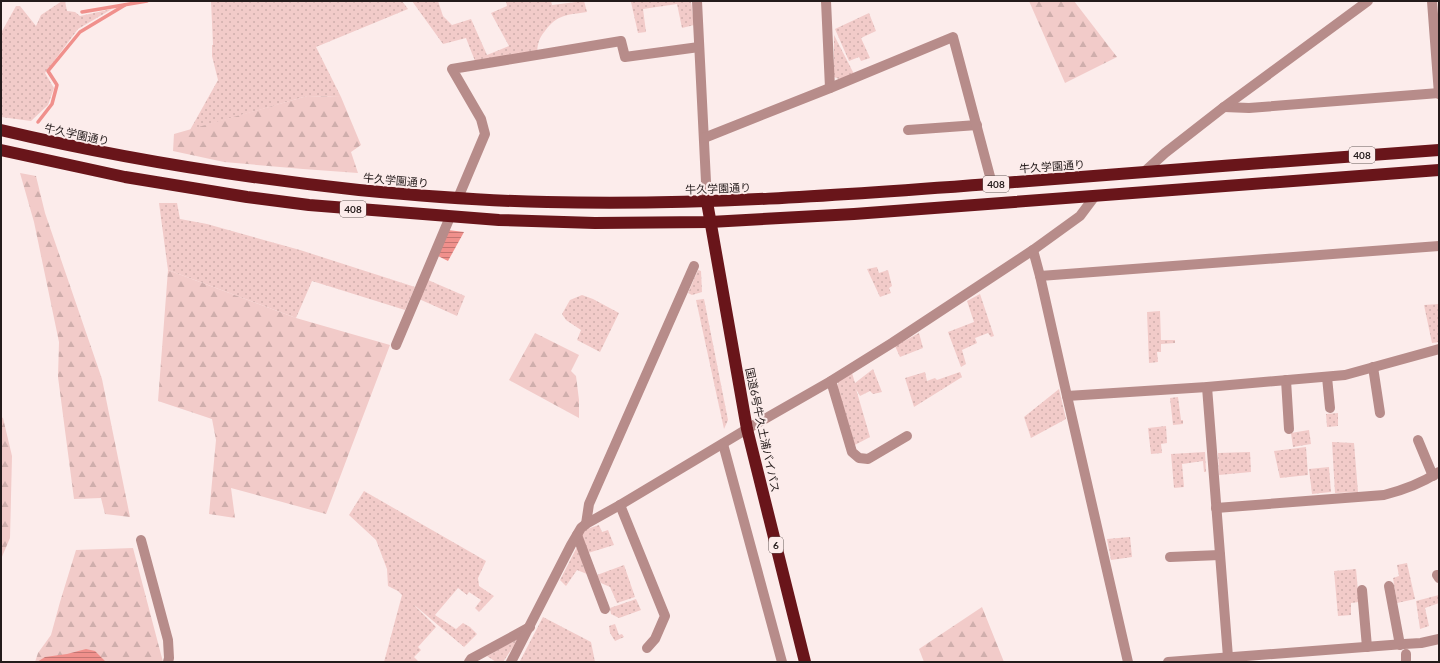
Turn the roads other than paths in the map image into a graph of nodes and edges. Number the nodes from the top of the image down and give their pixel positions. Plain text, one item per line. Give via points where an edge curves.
1 (697, 1) edge
2 (826, 1) edge
3 (1368, 1) edge
4 (1432, 1) edge
5 (1437, 41) edge
6 (699, 47) junction
7 (830, 88) junction
8 (1439, 93) edge
9 (1224, 108) junction
10 (977, 126) junction
11 (1, 130) edge
12 (908, 130) dead end
13 (704, 138) junction
14 (1, 150) edge
15 (1439, 150) edge
16 (1439, 170) edge
17 (1142, 173) junction
18 (992, 184) junction
19 (1095, 196) junction
20 (458, 198) junction
21 (706, 202) junction
22 (450, 217) junction
23 (710, 222) junction
24 (1439, 246) edge
25 (1033, 250) junction
26 (694, 266) dead end
27 (1040, 276) junction
28 (396, 345) dead end
29 (1439, 349) edge
30 (1373, 367) junction
31 (1328, 377) junction
32 (1286, 380) junction
33 (831, 381) junction
34 (1207, 387) junction
35 (1066, 396) junction
36 (1330, 408) dead end
37 (1380, 413) dead end
38 (747, 429) junction
39 (1289, 429) dead end
40 (907, 436) dead end
41 (1418, 440) dead end
42 (723, 444) junction
43 (1436, 474) edge
44 (620, 505) junction
45 (1216, 508) junction
46 (586, 524) junction
47 (577, 535) junction
48 (141, 540) dead end
49 (1220, 555) junction
50 (1170, 556) dead end
51 (1389, 586) dead end
52 (1362, 590) dead end
53 (605, 609) dead end
54 (530, 627) junction
55 (1439, 639) edge
56 (1400, 645) junction
57 (1367, 647) junction
58 (647, 648) dead end
59 (1228, 657) junction
60 (168, 662) edge
61 (469, 662) edge
62 (511, 662) edge
63 (782, 662) edge
64 (805, 662) edge
65 (1128, 662) edge
66 (1168, 662) edge

1 - 6 street
2 - 7 street
3 - 9 street
4 - 5 street
5 - 8 street
6 - 13 street
6 - 20 street via 625,57 621,41 452,69 481,119 485,134
7 - 10 street via 954,37
7 - 13 street
8 - 9 street
9 - 17 street
10 - 12 street
10 - 18 street
11 - 20 highway, 牛久学園通り / 408 via 65,146 190,169 313,185
13 - 21 street
14 - 22 highway, 408 via 125,177 247,197
15 - 17 highway, 牛久学園通り / 408
16 - 19 highway, 408
17 - 18 highway, 牛久学園通り / 408
18 - 21 highway, 牛久学園通り / 408
19 - 23 highway, 408
19 - 25 street via 1080,216
20 - 21 highway, 牛久学園通り / 408 via 546,202
21 - 23 highway, 国道6号牛久土浦バイパス / 6
22 - 23 highway, 408 via 595,223
22 - 28 street
23 - 38 highway, 国道6号牛久土浦バイパス / 6
24 - 27 street
25 - 27 street
25 - 33 street
26 - 46 street via 589,504
27 - 35 street
29 - 30 street
30 - 31 street
30 - 37 street
31 - 32 street
31 - 36 street
32 - 34 street
32 - 39 street
33 - 38 street
33 - 40 street via 852,452 859,458 868,458
34 - 35 street
34 - 45 street
35 - 65 street
38 - 42 street
38 - 64 highway, 国道6号牛久土浦バイパス / 6
41 - 43 street
42 - 44 street
42 - 63 street
43 - 45 street via 1399,492 1384,495
44 - 46 street
44 - 58 street via 665,616 655,639
45 - 49 street
46 - 47 street
47 - 53 street
47 - 54 street
48 - 60 street via 168,640
49 - 50 street
49 - 59 street
51 - 56 street
52 - 57 street
54 - 61 street
54 - 62 street
55 - 56 street
56 - 57 street
57 - 59 street
59 - 66 street

